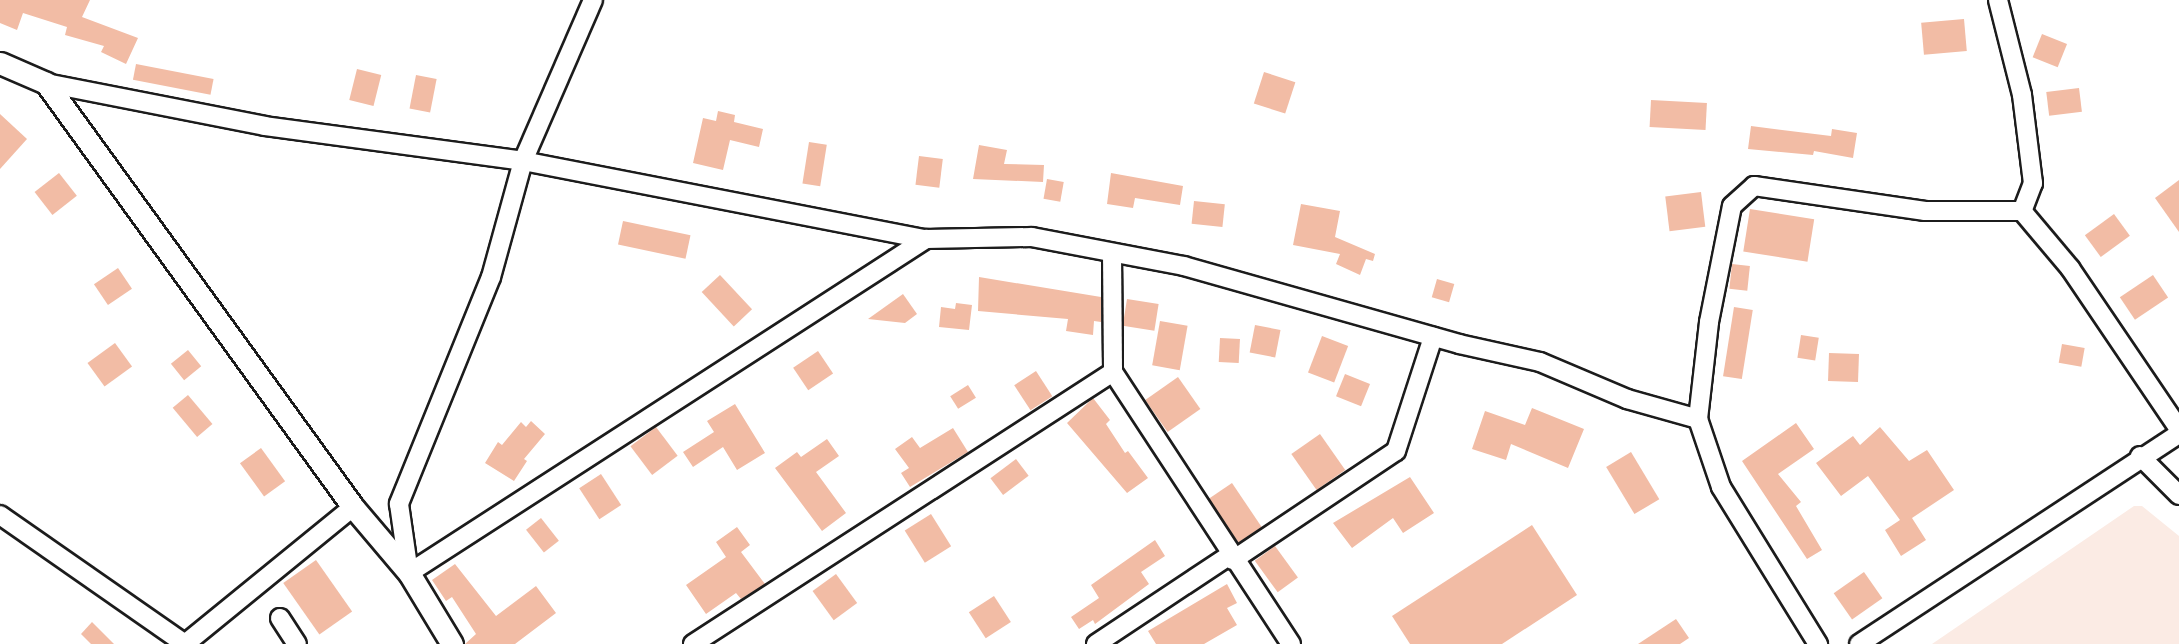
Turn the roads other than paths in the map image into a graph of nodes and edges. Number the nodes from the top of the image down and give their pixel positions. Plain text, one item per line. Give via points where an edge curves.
1 (593, 0) edge
2 (1998, 0) edge
3 (0, 63) edge
4 (46, 83) junction
5 (523, 161) junction
6 (2022, 211) junction
7 (926, 239) junction
8 (1112, 253) junction
9 (1433, 337) junction
10 (1113, 372) junction
11 (1698, 419) junction
12 (2179, 432) edge
13 (2140, 456) junction
14 (2179, 495) edge
15 (353, 507) junction
16 (0, 515) edge
17 (1231, 557) junction
18 (409, 573) junction
19 (280, 618) dead end
20 (185, 644) edge
21 (297, 644) edge
22 (452, 644) edge
23 (693, 644) edge
24 (1096, 644) edge
25 (1292, 644) edge
26 (1818, 644) edge
27 (1859, 644) edge

1 - 5 street
2 - 6 street via 2022,95 2033,183
3 - 4 street
4 - 5 street via 265,126
4 - 15 street
5 - 7 street
5 - 18 street via 491,277 399,504
6 - 11 street via 1925,211 1754,186 1732,206 1709,323
6 - 12 street via 2070,268
7 - 8 street via 1032,237
7 - 18 street
8 - 9 street via 1184,266
8 - 10 street
9 - 11 street via 1540,362 1627,399
9 - 17 street via 1396,451
10 - 17 street
10 - 23 street
11 - 26 street via 1721,487
12 - 13 street
13 - 14 street
13 - 27 street
15 - 18 street
15 - 20 street
16 - 20 street
17 - 24 street
17 - 25 street
18 - 22 street
19 - 21 street

